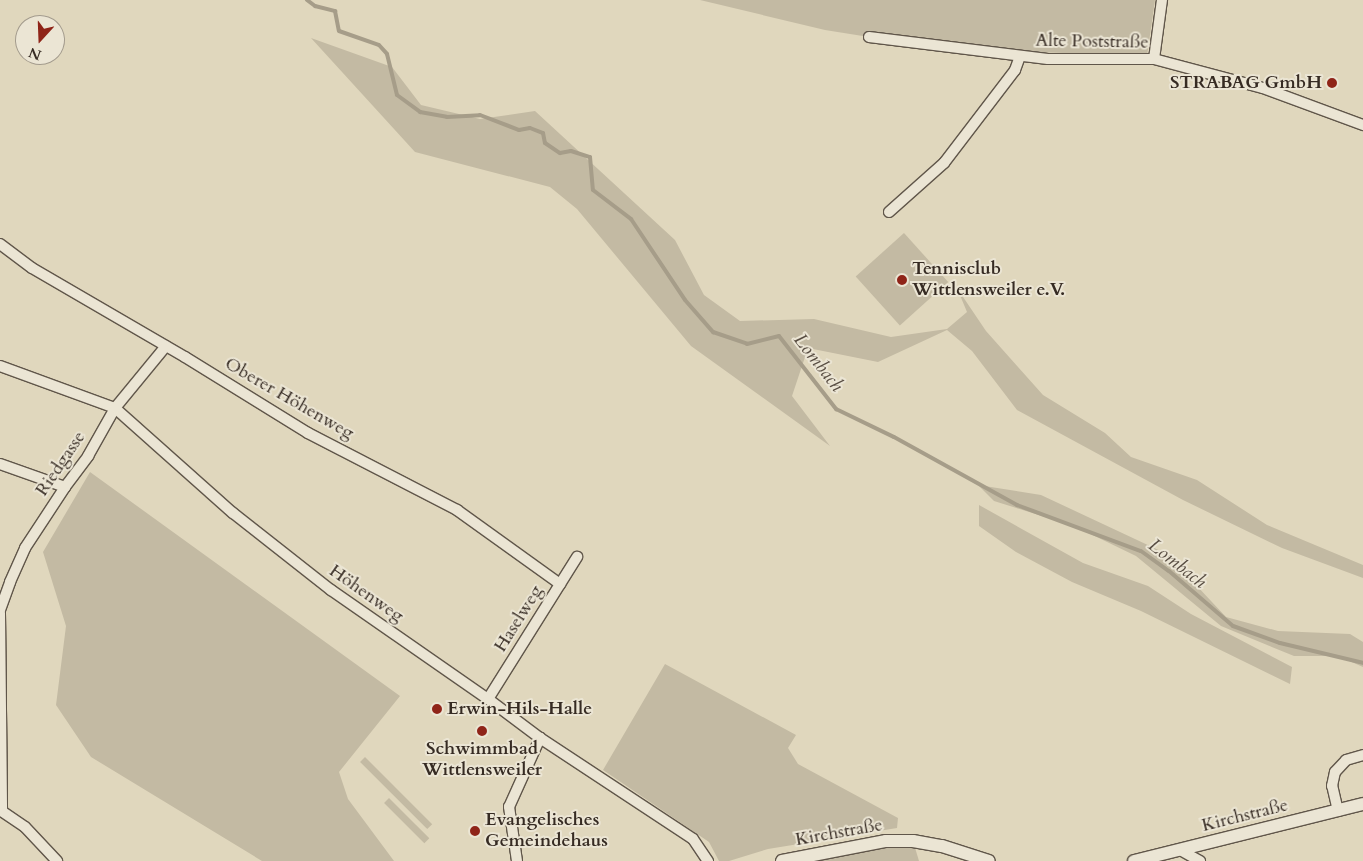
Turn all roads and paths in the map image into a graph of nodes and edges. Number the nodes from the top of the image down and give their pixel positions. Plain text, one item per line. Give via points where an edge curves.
1 (1162, 0) edge
2 (869, 37) dead end
3 (1020, 56) junction
4 (1154, 59) junction
5 (1363, 124) edge
6 (889, 212) dead end
7 (0, 244) edge
8 (166, 346) junction
9 (0, 366) edge
10 (115, 408) junction
11 (0, 464) edge
12 (65, 487) junction
13 (577, 557) dead end
14 (560, 584) junction
15 (0, 612) edge
16 (488, 699) junction
17 (540, 738) junction
18 (1363, 755) edge
19 (1, 769) edge
20 (1363, 804) edge
21 (1, 810) edge
22 (1338, 811) junction
23 (1180, 850) junction
24 (57, 861) edge
25 (517, 861) edge
26 (708, 861) edge
27 (782, 861) edge
28 (988, 861) edge
29 (1134, 861) edge
30 (1200, 861) edge

1 - 4 street
2 - 3 street, Alte Poststraße
3 - 4 street, Alte Poststraße via 1048,60
3 - 6 street, Alte Poststraße via 1015,70 944,163
4 - 5 street, Alte Poststraße via 1263,88
7 - 8 street, Oberer Höhenweg via 32,268
8 - 10 street, Riedgasse
8 - 14 street, Oberer Höhenweg via 308,433 457,510
9 - 10 street, Höhenweg
10 - 12 street, Riedgasse via 88,456
10 - 16 street, Höhenweg via 233,513 330,590
11 - 12 street
12 - 15 street, Riedgasse via 25,548
13 - 14 street, Haselweg
14 - 16 street, Haselweg
15 - 19 street, Riedgasse
16 - 17 street, Höhenweg
17 - 25 street via 510,807
17 - 26 street, Höhenweg via 694,839
18 - 22 street via 1346,760 1335,772 1332,786
19 - 21 street, Riedgasse
20 - 22 street, Kirchstraße
21 - 24 street via 25,827
22 - 23 street, Kirchstraße
23 - 29 street, Kirchstraße
23 - 30 street
27 - 28 street, Kirchstraße via 886,841 942,846

